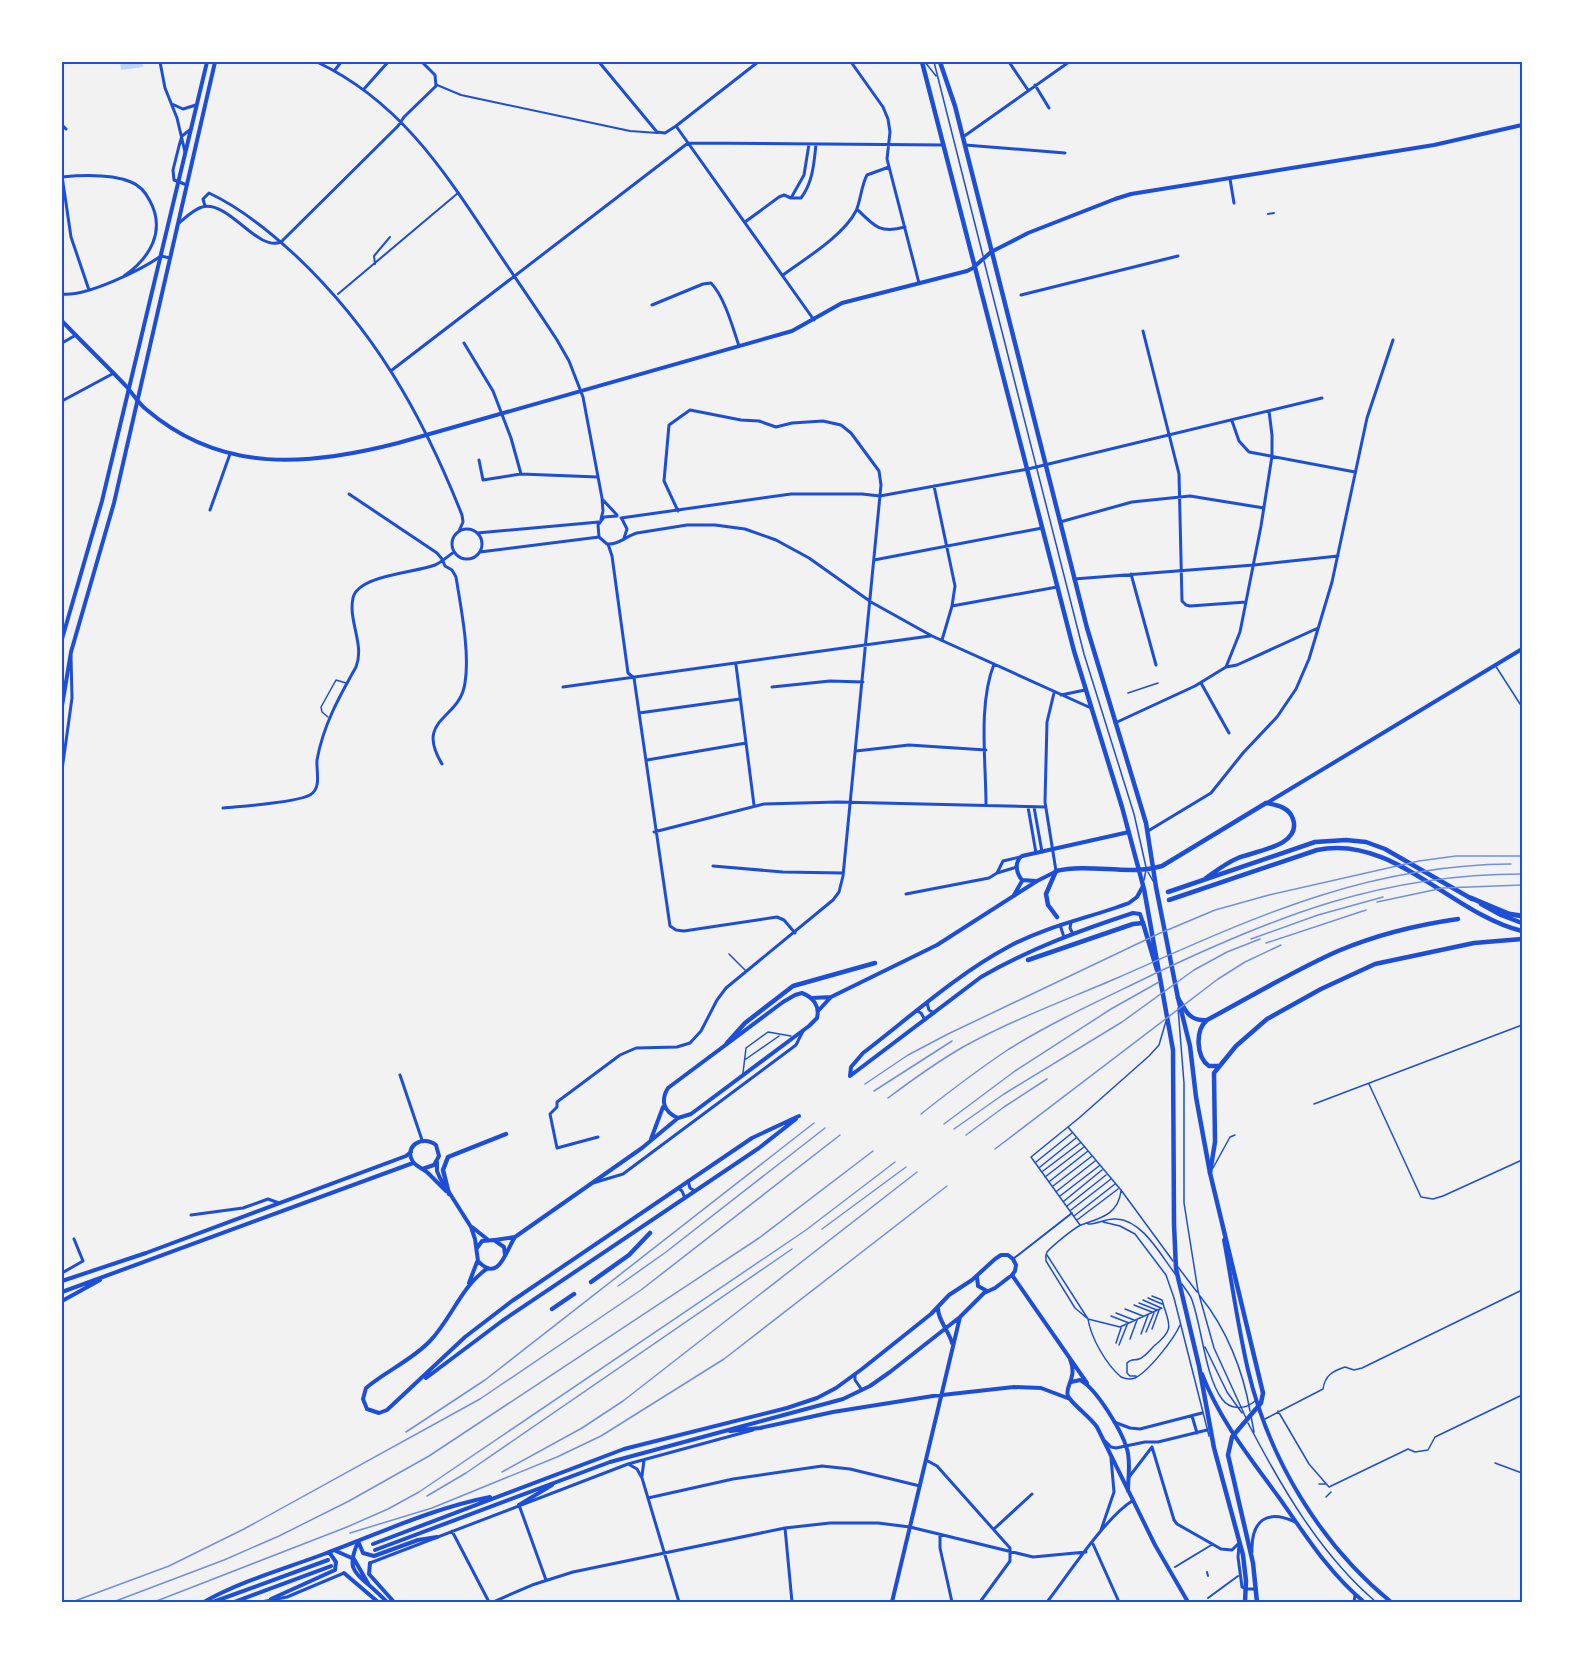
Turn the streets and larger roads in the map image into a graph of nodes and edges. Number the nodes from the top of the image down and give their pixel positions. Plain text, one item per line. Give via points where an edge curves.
1 (160, 62) edge
2 (207, 62) edge
3 (215, 62) edge
4 (317, 62) edge
5 (341, 62) edge
6 (388, 62) edge
7 (422, 62) edge
8 (599, 62) edge
9 (758, 62) edge
10 (851, 62) edge
11 (923, 62) edge
12 (940, 62) edge
13 (1009, 62) edge
14 (1069, 62) edge
15 (335, 70) junction
16 (437, 85) junction
17 (1035, 85) junction
18 (364, 89) junction
19 (1028, 90) junction
20 (171, 103) junction
21 (197, 104) junction
22 (1049, 108) dead end
23 (402, 121) junction
24 (62, 125) edge
25 (1522, 125) edge
26 (676, 126) junction
27 (66, 129) dead end
28 (191, 129) junction
29 (658, 133) junction
30 (182, 136) junction
31 (963, 138) junction
32 (688, 143) junction
33 (809, 144) junction
34 (816, 144) junction
35 (888, 145) junction
36 (944, 145) junction
37 (964, 145) junction
38 (185, 152) junction
39 (1065, 153) dead end
40 (889, 167) junction
41 (62, 177) edge
42 (1230, 179) junction
43 (178, 182) junction
44 (187, 185) junction
45 (458, 192) junction
46 (791, 198) junction
47 (1234, 204) dead end
48 (205, 206) junction
49 (857, 209) junction
50 (1274, 213) dead end
51 (1268, 214) dead end
52 (745, 222) junction
53 (178, 224) junction
54 (904, 226) junction
55 (390, 237) dead end
56 (281, 242) junction
57 (991, 252) junction
58 (161, 256) junction
59 (1178, 256) dead end
60 (170, 258) junction
61 (375, 264) junction
62 (975, 266) junction
63 (783, 275) junction
64 (124, 276) junction
65 (514, 276) junction
66 (919, 283) junction
67 (89, 290) junction
68 (62, 294) edge
69 (338, 294) dead end
70 (1021, 294) dead end
71 (1009, 298) dead end
72 (1003, 300) junction
73 (652, 305) dead end
74 (814, 320) junction
75 (62, 321) edge
76 (1143, 331) dead end
77 (76, 335) junction
78 (1393, 340) dead end
79 (62, 343) edge
80 (464, 343) dead end
81 (738, 346) junction
82 (392, 370) junction
83 (114, 373) junction
84 (130, 390) junction
85 (582, 391) junction
86 (1322, 398) dead end
87 (137, 399) junction
88 (62, 401) edge
89 (1269, 411) junction
90 (502, 413) junction
91 (1232, 420) junction
92 (427, 435) junction
93 (1170, 436) junction
94 (230, 454) junction
95 (1272, 456) junction
96 (479, 460) dead end
97 (1045, 465) junction
98 (1028, 469) junction
99 (1355, 472) junction
100 (521, 474) junction
101 (598, 477) junction
102 (934, 486) junction
103 (350, 494) dead end
104 (880, 496) junction
105 (1181, 497) junction
106 (602, 498) junction
107 (1264, 508) junction
108 (210, 510) dead end
109 (678, 511) junction
110 (619, 517) junction
111 (600, 521) junction
112 (1060, 523) junction
113 (1042, 528) junction
114 (459, 531) junction
115 (477, 533) junction
116 (599, 537) junction
117 (624, 538) junction
118 (618, 543) junction
119 (607, 544) junction
120 (947, 546) junction
121 (454, 552) junction
122 (480, 552) junction
123 (612, 556) junction
124 (1338, 556) junction
125 (874, 560) junction
126 (443, 561) junction
127 (1254, 565) junction
128 (1181, 570) junction
129 (1131, 574) junction
130 (1074, 579) junction
131 (1058, 587) junction
132 (871, 602) junction
133 (1246, 602) junction
134 (952, 606) junction
135 (1318, 628) junction
136 (932, 636) junction
137 (62, 639) edge
138 (942, 640) junction
139 (866, 645) junction
140 (1522, 649) edge
141 (71, 652) junction
142 (736, 664) junction
143 (994, 664) junction
144 (1156, 666) dead end
145 (1226, 667) junction
146 (634, 678) junction
147 (863, 682) junction
148 (1201, 683) junction
149 (563, 687) dead end
150 (772, 687) dead end
151 (1085, 690) junction
152 (1054, 693) junction
153 (1059, 695) junction
154 (740, 699) junction
155 (62, 706) edge
156 (1091, 709) junction
157 (639, 713) junction
158 (1115, 723) junction
159 (1229, 734) dead end
160 (746, 743) junction
161 (986, 750) junction
162 (855, 752) junction
163 (646, 760) junction
164 (441, 764) dead end
165 (62, 770) edge
166 (850, 802) junction
167 (1266, 803) junction
168 (754, 805) junction
169 (986, 805) junction
170 (1028, 807) junction
171 (1034, 807) junction
172 (1046, 807) junction
173 (223, 808) dead end
174 (1148, 831) junction
175 (654, 832) junction
176 (1129, 832) junction
177 (1053, 849) junction
178 (1042, 852) junction
179 (1036, 853) junction
180 (1020, 857) junction
181 (713, 866) dead end
182 (1017, 867) junction
183 (1154, 868) junction
184 (1139, 870) junction
185 (1056, 872) junction
186 (843, 873) junction
187 (997, 873) junction
188 (1022, 880) junction
189 (1036, 881) junction
190 (1201, 881) junction
191 (1143, 888) junction
192 (1167, 892) dead end
193 (906, 894) dead end
194 (1013, 896) junction
195 (1471, 898) junction
196 (1169, 900) dead end
197 (1522, 916) edge
198 (1057, 917) dead end
199 (1458, 919) dead end
200 (1071, 922) junction
201 (1143, 923) junction
202 (1522, 923) edge
203 (1060, 926) junction
204 (1522, 931) edge
205 (795, 933) junction
206 (1074, 934) junction
207 (1064, 938) junction
208 (1522, 939) edge
209 (1028, 960) dead end
210 (875, 963) dead end
211 (1162, 984) junction
212 (831, 997) junction
213 (812, 998) junction
214 (1180, 1002) junction
215 (927, 1003) junction
216 (818, 1011) junction
217 (917, 1011) junction
218 (934, 1012) junction
219 (925, 1020) junction
220 (1207, 1020) junction
221 (803, 1031) junction
222 (727, 1043) junction
223 (1218, 1066) junction
224 (400, 1075) dead end
225 (704, 1105) junction
226 (664, 1106) junction
227 (714, 1106) junction
228 (678, 1118) junction
229 (506, 1134) dead end
230 (598, 1137) dead end
231 (422, 1140) junction
232 (651, 1140) junction
233 (411, 1152) junction
234 (437, 1162) junction
235 (413, 1163) junction
236 (422, 1168) junction
237 (1210, 1173) junction
238 (688, 1181) junction
239 (592, 1184) junction
240 (678, 1188) junction
241 (695, 1191) junction
242 (449, 1194) junction
243 (685, 1198) junction
244 (280, 1203) junction
245 (1072, 1213) road end
246 (1220, 1214) junction
247 (191, 1215) dead end
248 (471, 1227) junction
249 (650, 1233) dead end
250 (515, 1237) junction
251 (74, 1239) dead end
252 (488, 1239) junction
253 (494, 1240) junction
254 (477, 1248) junction
255 (505, 1256) junction
256 (1013, 1259) junction
257 (478, 1262) junction
258 (488, 1268) junction
259 (62, 1273) edge
260 (111, 1275) junction
261 (977, 1275) junction
262 (1012, 1275) junction
263 (62, 1281) edge
264 (591, 1282) dead end
265 (468, 1287) junction
266 (987, 1291) junction
267 (62, 1292) edge
268 (574, 1294) dead end
269 (62, 1301) edge
270 (507, 1304) junction
271 (938, 1306) junction
272 (552, 1309) dead end
273 (496, 1312) junction
274 (514, 1313) junction
275 (960, 1317) junction
276 (502, 1321) junction
277 (946, 1327) junction
278 (953, 1346) junction
279 (1070, 1359) junction
280 (1199, 1366) junction
281 (856, 1373) junction
282 (422, 1379) junction
283 (1071, 1383) junction
284 (1089, 1386) junction
285 (862, 1390) junction
286 (942, 1395) junction
287 (1070, 1399) junction
288 (1202, 1413) road end
289 (1192, 1416) junction
290 (1114, 1422) junction
291 (760, 1428) junction
292 (1207, 1430) road end
293 (720, 1432) junction
294 (1197, 1433) junction
295 (1101, 1435) junction
296 (1153, 1445) junction
297 (1126, 1446) junction
298 (1111, 1456) junction
299 (644, 1460) junction
300 (926, 1460) junction
301 (628, 1464) junction
302 (642, 1478) junction
303 (1128, 1479) junction
304 (560, 1480) junction
305 (920, 1486) junction
306 (1129, 1493) junction
307 (1032, 1494) dead end
308 (500, 1495) junction
309 (648, 1498) junction
310 (1132, 1501) junction
311 (519, 1506) junction
312 (1295, 1522) junction
313 (910, 1527) junction
314 (785, 1528) junction
315 (994, 1529) junction
316 (452, 1531) junction
317 (940, 1535) junction
318 (1099, 1535) junction
319 (437, 1537) junction
320 (358, 1541) junction
321 (1239, 1543) junction
322 (373, 1544) dead end
323 (1092, 1544) junction
324 (1213, 1544) junction
325 (334, 1550) junction
326 (375, 1550) dead end
327 (1011, 1551) junction
328 (1200, 1551) junction
329 (329, 1552) junction
330 (1086, 1552) junction
331 (664, 1553) junction
332 (352, 1558) junction
333 (1203, 1558) dead end
334 (328, 1560) dead end
335 (370, 1563) joint
336 (1253, 1563) junction
337 (331, 1566) dead end
338 (1175, 1567) dead end
339 (1207, 1572) dead end
340 (344, 1574) joint
341 (1208, 1576) dead end
342 (1238, 1576) dead end
343 (546, 1580) junction
344 (1246, 1589) junction
345 (1256, 1589) junction
346 (1355, 1595) junction
347 (250, 1597) junction
348 (1208, 1598) dead end
349 (271, 1599) junction
350 (204, 1602) edge
351 (213, 1602) edge
352 (234, 1602) edge
353 (239, 1602) edge
354 (263, 1602) edge
355 (378, 1602) edge
356 (387, 1602) edge
357 (394, 1602) edge
358 (491, 1602) edge
359 (679, 1602) edge
360 (792, 1602) edge
361 (892, 1602) edge
362 (952, 1602) edge
363 (980, 1602) edge
364 (1047, 1602) edge
365 (1119, 1602) edge
366 (1188, 1602) edge
367 (1245, 1602) edge
368 (1257, 1602) edge
369 (1354, 1602) edge
370 (1364, 1602) edge
371 (1391, 1602) edge

1 - 20 street
2 - 21 street
3 - 44 street
4 - 15 street
5 - 15 street
6 - 18 street
7 - 16 street via 435,75
8 - 29 street
9 - 26 street
10 - 35 street via 886,112
11 - 36 main road
12 - 31 main road
13 - 19 street
14 - 17 street
15 - 18 street
16 - 23 street
16 - 29 street via 461,95 630,131
17 - 19 street
17 - 22 street
18 - 23 street
19 - 31 street
20 - 21 street via 183,109
20 - 30 street
21 - 28 street
23 - 45 street
23 - 56 street
24 - 27 street
25 - 42 street via 1443,144
26 - 29 street
26 - 32 street
28 - 30 street
28 - 38 street
30 - 38 street
30 - 43 street via 172,173
31 - 37 main road
32 - 33 street
32 - 52 street
32 - 65 street
33 - 34 street
33 - 46 street via 804,175
34 - 35 street
34 - 46 street via 807,188 801,198
35 - 36 street
35 - 40 street
36 - 62 main road
37 - 39 street
37 - 57 main road
38 - 43 street
40 - 49 street via 867,175
40 - 54 street
41 - 64 street via 129,181 148,197 156,218 154,242 142,262
41 - 67 street via 71,237
42 - 47 street
42 - 57 street via 1115,199 1051,223
43 - 44 street
43 - 58 street
44 - 53 street
45 - 61 street
45 - 65 street
46 - 52 street via 778,197
48 - 53 street
48 - 56 street via 226,213 269,242
48 - 56 street via 203,198 209,193 243,212
49 - 54 street via 882,230
49 - 63 street via 834,236
50 - 51 street
52 - 63 street
53 - 60 street
54 - 66 street
55 - 61 street via 374,256
56 - 82 street via 349,312
57 - 62 street
57 - 72 main road
58 - 60 street
58 - 64 street
58 - 84 street
59 - 70 street
60 - 87 street
61 - 69 street
62 - 66 street
62 - 98 main road
63 - 74 street
64 - 67 street
65 - 82 street
65 - 85 street via 565,353
66 - 74 street via 842,303
67 - 68 street
71 - 72 street
72 - 97 main road
73 - 81 street via 711,283
74 - 81 street via 797,329
75 - 77 street
76 - 93 street
77 - 79 street
77 - 83 street
78 - 99 street via 1367,418
80 - 90 street
81 - 85 street
82 - 92 street
83 - 84 street
83 - 88 street
84 - 87 street
84 - 137 street via 101,508
85 - 90 street
85 - 101 street
86 - 89 street
87 - 94 street via 182,434
87 - 141 street via 107,528
89 - 91 street
89 - 95 street
90 - 92 street
90 - 100 street
91 - 93 street
91 - 95 street via 1237,439 1245,449
92 - 94 street via 316,460
92 - 114 street via 462,515
93 - 97 street
93 - 105 street
94 - 108 street
95 - 99 street
95 - 107 street
96 - 100 street via 483,480
97 - 98 street
97 - 112 main road
98 - 102 street
98 - 113 main road
99 - 124 street
100 - 101 street
101 - 106 street
102 - 104 street
102 - 120 street
103 - 126 street
104 - 109 street via 791,494
104 - 109 street via 879,471 841,425 823,421 776,427 690,410 669,425 664,481
104 - 125 street
105 - 107 street
105 - 112 street via 1132,502
105 - 128 street
106 - 110 street
106 - 111 street
107 - 127 street
109 - 110 street
110 - 111 street via 609,515
110 - 117 street via 627,529
111 - 115 street
111 - 116 street
112 - 130 main road
113 - 120 street
113 - 131 main road
114 - 115 street
114 - 121 street via 453,539
115 - 122 street via 482,542
116 - 119 street
116 - 122 street
117 - 118 street
117 - 132 street via 692,525 745,529 794,549
118 - 119 street
118 - 123 street
119 - 123 street
120 - 125 street
120 - 134 street via 955,586
121 - 122 street via 466,559
121 - 126 street
123 - 146 street via 628,673
124 - 127 street
124 - 135 street
125 - 132 street
126 - 164 street via 456,577 466,671 462,695 432,737 432,747
126 - 173 street via 368,582 357,589 352,612 359,658 329,717 317,764 316,787 310,795
127 - 128 street
127 - 133 street
128 - 129 street
128 - 133 street via 1182,599 1187,606
129 - 130 street
129 - 144 street
130 - 158 main road
131 - 134 street
131 - 151 main road
132 - 136 street
132 - 139 street
133 - 145 street via 1237,645
134 - 138 street
135 - 145 street
135 - 174 street via 1296,689 1273,722 1209,794
136 - 138 street
136 - 139 street
138 - 143 street
139 - 142 street
139 - 147 street
140 - 167 street
141 - 155 street
141 - 165 street via 72,698
142 - 146 street
142 - 154 street
143 - 152 street
143 - 161 street via 986,702
145 - 148 street
146 - 149 street
146 - 157 street
147 - 150 street
147 - 162 street
148 - 158 street
148 - 159 street
151 - 153 street
151 - 156 main road
152 - 153 street
152 - 172 street via 1047,720
153 - 156 street
154 - 157 street
154 - 160 street
156 - 176 main road
157 - 163 street
158 - 174 main road
160 - 163 street
160 - 168 street
161 - 162 street via 909,745
161 - 169 street
162 - 166 street
163 - 175 street
166 - 168 street
166 - 169 street
166 - 186 street
167 - 183 main road via 1169,864
167 - 190 main road via 1290,813 1294,824 1289,838 1233,860
168 - 175 street
169 - 170 street
170 - 171 street
170 - 179 street
171 - 172 street
171 - 178 street
172 - 177 street
174 - 183 main road
175 - 205 street via 672,928 684,931 777,917
176 - 177 street
176 - 184 main road
177 - 178 street
177 - 185 street
178 - 179 street
179 - 180 street
180 - 182 street
180 - 187 street via 1003,861
181 - 186 street
182 - 187 street
182 - 188 street
183 - 184 main road
183 - 214 main road
184 - 185 main road
184 - 191 main road
185 - 189 street
185 - 198 main road via 1046,894
186 - 205 street via 835,898
187 - 193 street via 989,878
188 - 189 street
188 - 194 street
189 - 194 street
190 - 192 main road
190 - 195 main road via 1315,842 1351,840 1385,849
191 - 200 street via 1131,902
191 - 211 main road
194 - 212 street via 937,945
195 - 197 highway
195 - 202 main road
196 - 204 main road via 1323,849 1352,848 1381,856 1504,926
199 - 220 main road via 1393,932 1349,946
200 - 203 street
200 - 206 street
201 - 206 street via 1140,914 1133,913
201 - 209 main road
201 - 211 main road
203 - 207 street
203 - 215 street via 1007,947
205 - 230 street via 721,994 690,1043 630,1050 557,1102 550,1114 557,1148
206 - 207 street
207 - 218 street via 1026,952 981,976
208 - 223 main road via 1474,943 1387,961 1345,976 1266,1019
210 - 222 main road via 793,986 745,1023
211 - 280 main road via 1172,1043 1176,1269
212 - 213 street
212 - 216 street
213 - 216 street
213 - 222 street via 802,993 792,996
214 - 220 main road via 1193,1018
214 - 237 main road
215 - 217 street
215 - 218 street
216 - 221 street via 816,1020
217 - 219 street
217 - 219 street via 864,1053 851,1067 850,1077
218 - 219 street
220 - 223 main road via 1199,1030 1203,1060 1209,1066
221 - 225 street
221 - 227 street via 796,1045
222 - 226 street via 668,1088
223 - 237 main road via 1213,1078 1215,1142
224 - 231 street
225 - 227 street
225 - 228 street via 689,1116
226 - 228 street
226 - 232 street
227 - 239 street via 623,1174
228 - 232 street
229 - 242 main road via 448,1157 443,1170
231 - 233 street
231 - 234 street via 436,1145
232 - 239 street
233 - 235 street
233 - 244 street
234 - 236 street
234 - 242 street via 438,1174
235 - 236 street
235 - 260 street
236 - 242 street
237 - 246 main road
238 - 240 street
238 - 241 street
238 - 241 street via 752,1138 799,1116
239 - 250 street
240 - 243 street
240 - 270 street
241 - 243 street
242 - 248 street
243 - 274 street
244 - 247 street via 268,1199 243,1208
244 - 263 street
245 - 256 street
246 - 336 main road via 1262,1388 1262,1401 1228,1447
246 - 371 street via 1248,1372 1263,1420 1318,1524 1354,1569
248 - 252 street
248 - 254 street
249 - 264 main road via 629,1255
250 - 253 street
250 - 255 street
251 - 259 street via 83,1262
252 - 253 street
252 - 254 street
253 - 255 street via 504,1247
254 - 257 street
255 - 258 street via 498,1267
256 - 261 street via 1006,1255 998,1257
256 - 262 street via 1016,1267
257 - 258 street
257 - 265 street
258 - 265 street
260 - 267 street
260 - 269 street
261 - 266 street via 978,1286
261 - 271 street
262 - 266 street
262 - 279 street
265 - 282 street via 430,1341 366,1388 364,1404 372,1412 383,1412
266 - 275 street
268 - 272 main road
270 - 273 street
270 - 274 street via 508,1311
271 - 277 street
271 - 281 street
273 - 276 street
273 - 282 street
274 - 276 street
275 - 277 street
275 - 278 street
276 - 282 street
277 - 278 street
277 - 285 street
278 - 286 street
279 - 283 street
279 - 284 street
280 - 312 street via 1229,1429
280 - 321 main road via 1214,1448
281 - 285 street via 855,1380
281 - 308 street via 802,1404 624,1449
283 - 284 street via 1080,1380
283 - 287 street via 1066,1392
284 - 290 street
285 - 293 street via 827,1405
286 - 287 street via 1029,1386
286 - 291 street
286 - 300 street
287 - 295 street via 1091,1418
288 - 289 street
289 - 290 street via 1139,1429
289 - 294 street
290 - 297 street
291 - 293 street
291 - 299 street
292 - 294 street
293 - 304 street via 632,1455
294 - 296 street
295 - 297 street via 1112,1448
295 - 298 street
296 - 297 street via 1144,1442
296 - 303 street
296 - 324 street via 1174,1520 1178,1526
297 - 303 street
298 - 306 street
298 - 318 street via 1113,1492
299 - 301 street
299 - 302 street
300 - 305 street
300 - 315 street via 937,1466
301 - 302 street via 636,1467
301 - 311 street
302 - 309 street
303 - 306 street
304 - 311 street
304 - 326 street
305 - 309 street via 822,1466 733,1479
305 - 313 street
306 - 310 street
307 - 315 street
308 - 320 street via 461,1503
308 - 322 street
309 - 331 street
310 - 318 street
310 - 366 street
311 - 316 street
311 - 343 street
312 - 336 street via 1275,1515 1262,1521 1252,1536
312 - 346 street
313 - 314 street via 846,1522
313 - 317 street
313 - 361 street
314 - 331 street
314 - 360 street
315 - 327 street
316 - 319 street
316 - 358 street
317 - 327 street
317 - 362 street
318 - 323 street
319 - 320 street via 373,1556 363,1553
319 - 335 street
320 - 325 street
320 - 332 street
321 - 324 street via 1228,1550
321 - 344 main road
323 - 330 street
323 - 365 street
324 - 328 street
325 - 329 street
325 - 332 street
327 - 330 street via 1038,1558
327 - 363 street via 1010,1561
328 - 333 street
328 - 338 street
329 - 349 street via 336,1562 334,1571
329 - 350 street
330 - 364 street
331 - 343 street
331 - 359 street
332 - 356 street via 369,1585
334 - 351 street
335 - 357 street via 369,1574
336 - 345 main road
337 - 347 street
339 - 341 street
340 - 349 street via 287,1597
340 - 355 street
342 - 348 street
343 - 358 street
344 - 345 street
344 - 367 main road
345 - 368 main road
346 - 369 street
346 - 370 street
347 - 352 street
347 - 353 street
349 - 354 street

